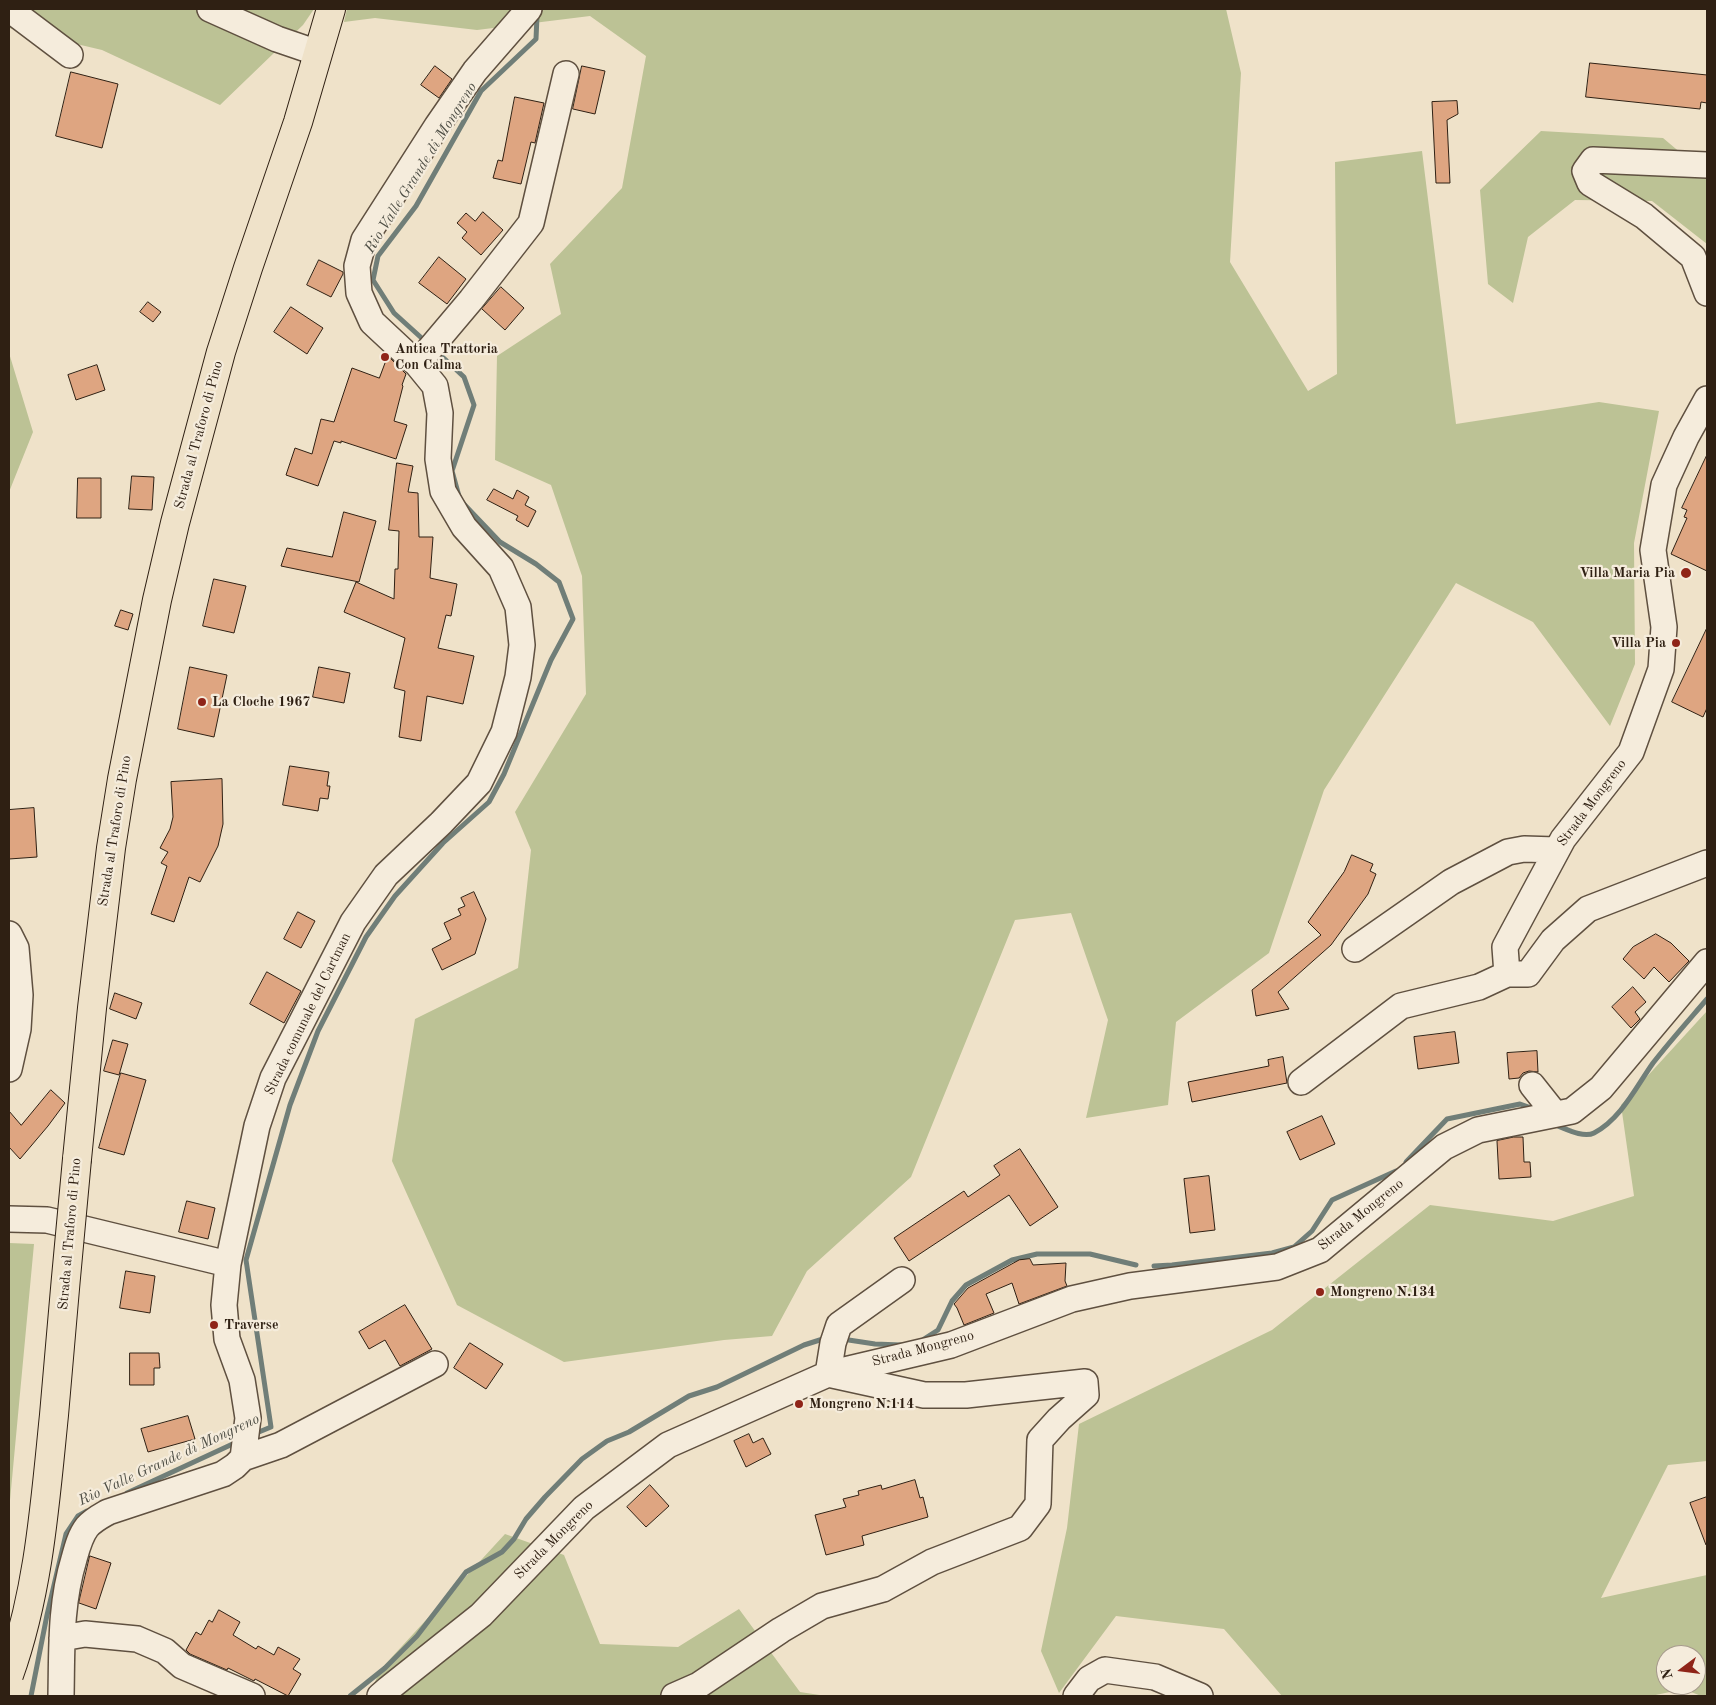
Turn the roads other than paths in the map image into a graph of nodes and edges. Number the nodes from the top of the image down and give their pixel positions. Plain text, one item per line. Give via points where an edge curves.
1 (9, 9) edge
2 (210, 9) edge
3 (331, 9) edge
4 (522, 18) edge
5 (318, 53) junction
6 (70, 55) dead end
7 (566, 74) dead end
8 (1707, 164) edge
9 (1707, 293) edge
10 (420, 362) junction
11 (1707, 399) edge
12 (1556, 850) junction
13 (1707, 863) edge
14 (9, 934) edge
15 (1355, 949) dead end
16 (1507, 974) junction
17 (1703, 976) edge
18 (9, 1068) edge
19 (1301, 1082) dead end
20 (1532, 1085) dead end
21 (1555, 1114) junction
22 (9, 1219) edge
23 (228, 1264) junction
24 (902, 1280) dead end
25 (435, 1364) dead end
26 (828, 1374) junction
27 (244, 1454) junction
28 (62, 1638) junction
29 (9, 1675) edge
30 (61, 1696) edge
31 (252, 1696) edge
32 (380, 1696) edge
33 (674, 1696) edge
34 (1076, 1696) edge
35 (1200, 1696) edge

1 - 6 street
2 - 5 street via 277,39
3 - 5 main road, Strada al Traforo di Pino
4 - 10 street, Strada comunale del Cartman via 475,71 364,240 357,266 359,293 372,322
5 - 29 main road, Strada al Traforo di Pino, bridge via 221,352 175,522 124,769 92,1008 44,1518 29,1610
7 - 10 street via 531,224
8 - 9 street via 1593,160 1585,171 1590,183 1644,216 1693,257
10 - 23 street, Strada comunale del Cartman via 435,386 440,413 438,459 443,491 464,526 501,568 518,607 522,644 518,677 504,732 479,783 386,874 353,922 273,1078 257,1126
11 - 12 street, Strada Mongreno via 1664,485 1653,550 1664,627 1661,669 1631,752
12 - 15 street via 1508,852 1451,882
12 - 16 street, Strada Mongreno via 1505,947
13 - 16 street via 1588,909 1553,940 1528,974
14 - 18 street via 16,948 20,995 18,1029
16 - 19 street via 1479,987 1401,1006
17 - 21 street, Strada Mongreno via 1601,1088 1572,1111
20 - 21 street
21 - 26 street, Strada Mongreno via 1478,1130 1444,1148 1320,1250 1277,1267 1130,1286 1072,1299 951,1345
22 - 23 street via 47,1220
23 - 27 street, Strada comunale del Cartman via 224,1305 228,1339 242,1380 248,1418
24 - 26 street via 839,1325
25 - 27 street via 281,1445
26 - 32 street, Strada Mongreno via 668,1445 584,1508 481,1615
26 - 33 street, Strada Mongreno via 924,1395 966,1395 1085,1382 1086,1395 1040,1440 1038,1504 1020,1528 932,1562 883,1589 822,1606 699,1685
27 - 28 street via 236,1466 223,1474 108,1512 86,1528 67,1581
28 - 30 street
28 - 31 street via 85,1634 137,1639 165,1651 182,1666
34 - 35 street via 1089,1679 1105,1670 1155,1677

